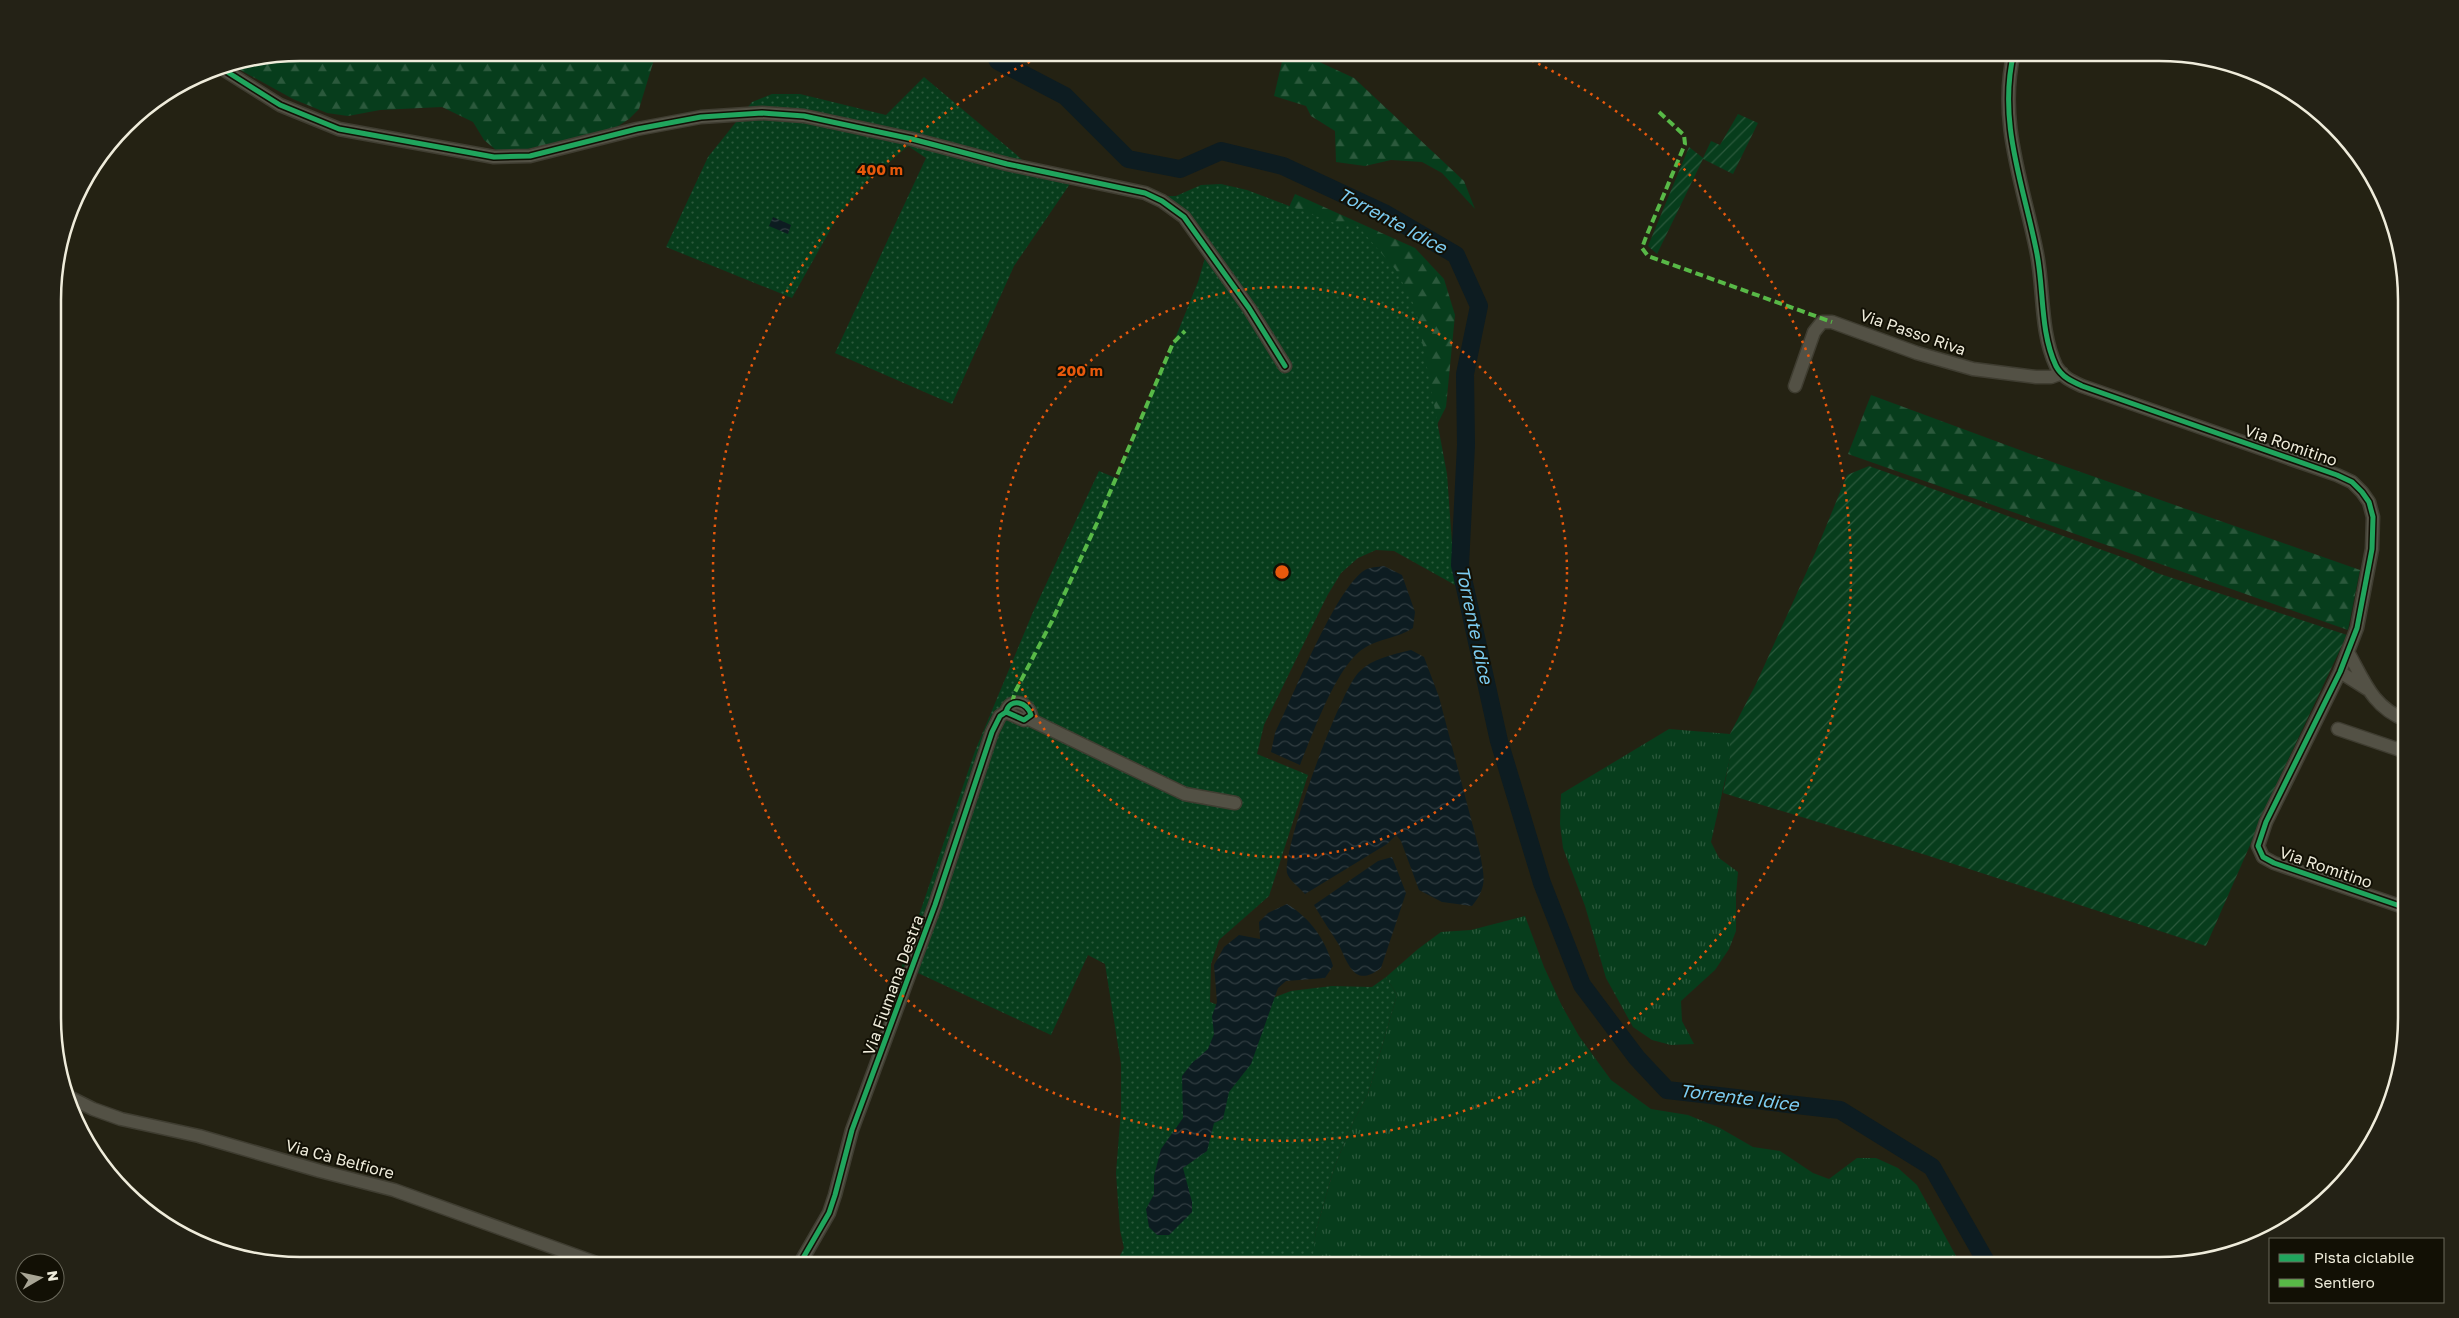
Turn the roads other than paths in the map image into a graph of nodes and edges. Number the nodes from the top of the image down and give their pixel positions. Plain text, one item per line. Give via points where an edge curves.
1 (2013, 61) edge
2 (228, 72) edge
3 (1285, 366) dead end
4 (2062, 374) junction
5 (1795, 386) dead end
6 (2348, 652) junction
7 (2340, 672) junction
8 (2367, 689) junction
9 (2398, 717) edge
10 (2338, 729) dead end
11 (2398, 749) edge
12 (1235, 803) dead end
13 (2398, 905) edge
14 (76, 1100) edge
15 (580, 1257) edge
16 (803, 1257) edge

1 - 4 street via 2008,109 2010,137 2037,255 2047,334
2 - 3 street via 280,105 339,129 494,157 530,156 637,129 702,117 762,113 804,116 1144,193 1184,217 1249,308
4 - 5 street, Via Passo Riva via 2036,377 1973,369 1917,353 1840,324 1822,322 1814,332
4 - 6 street, Via Romitino via 2082,386 2337,474 2352,482 2369,502 2374,531 2357,628
6 - 7 street, Via Romitino
6 - 8 street
7 - 8 street
7 - 13 street, Via Romitino via 2266,822 2258,846 2263,857 2274,863
8 - 9 street via 2376,702
10 - 11 street
12 - 16 street, Via Fiumana Destra via 1185,794 1029,719 1018,719 1006,712 1000,716 983,756 935,905 852,1130 832,1204
14 - 15 street, Via Cà Belfiore via 121,1119 199,1136 394,1190

